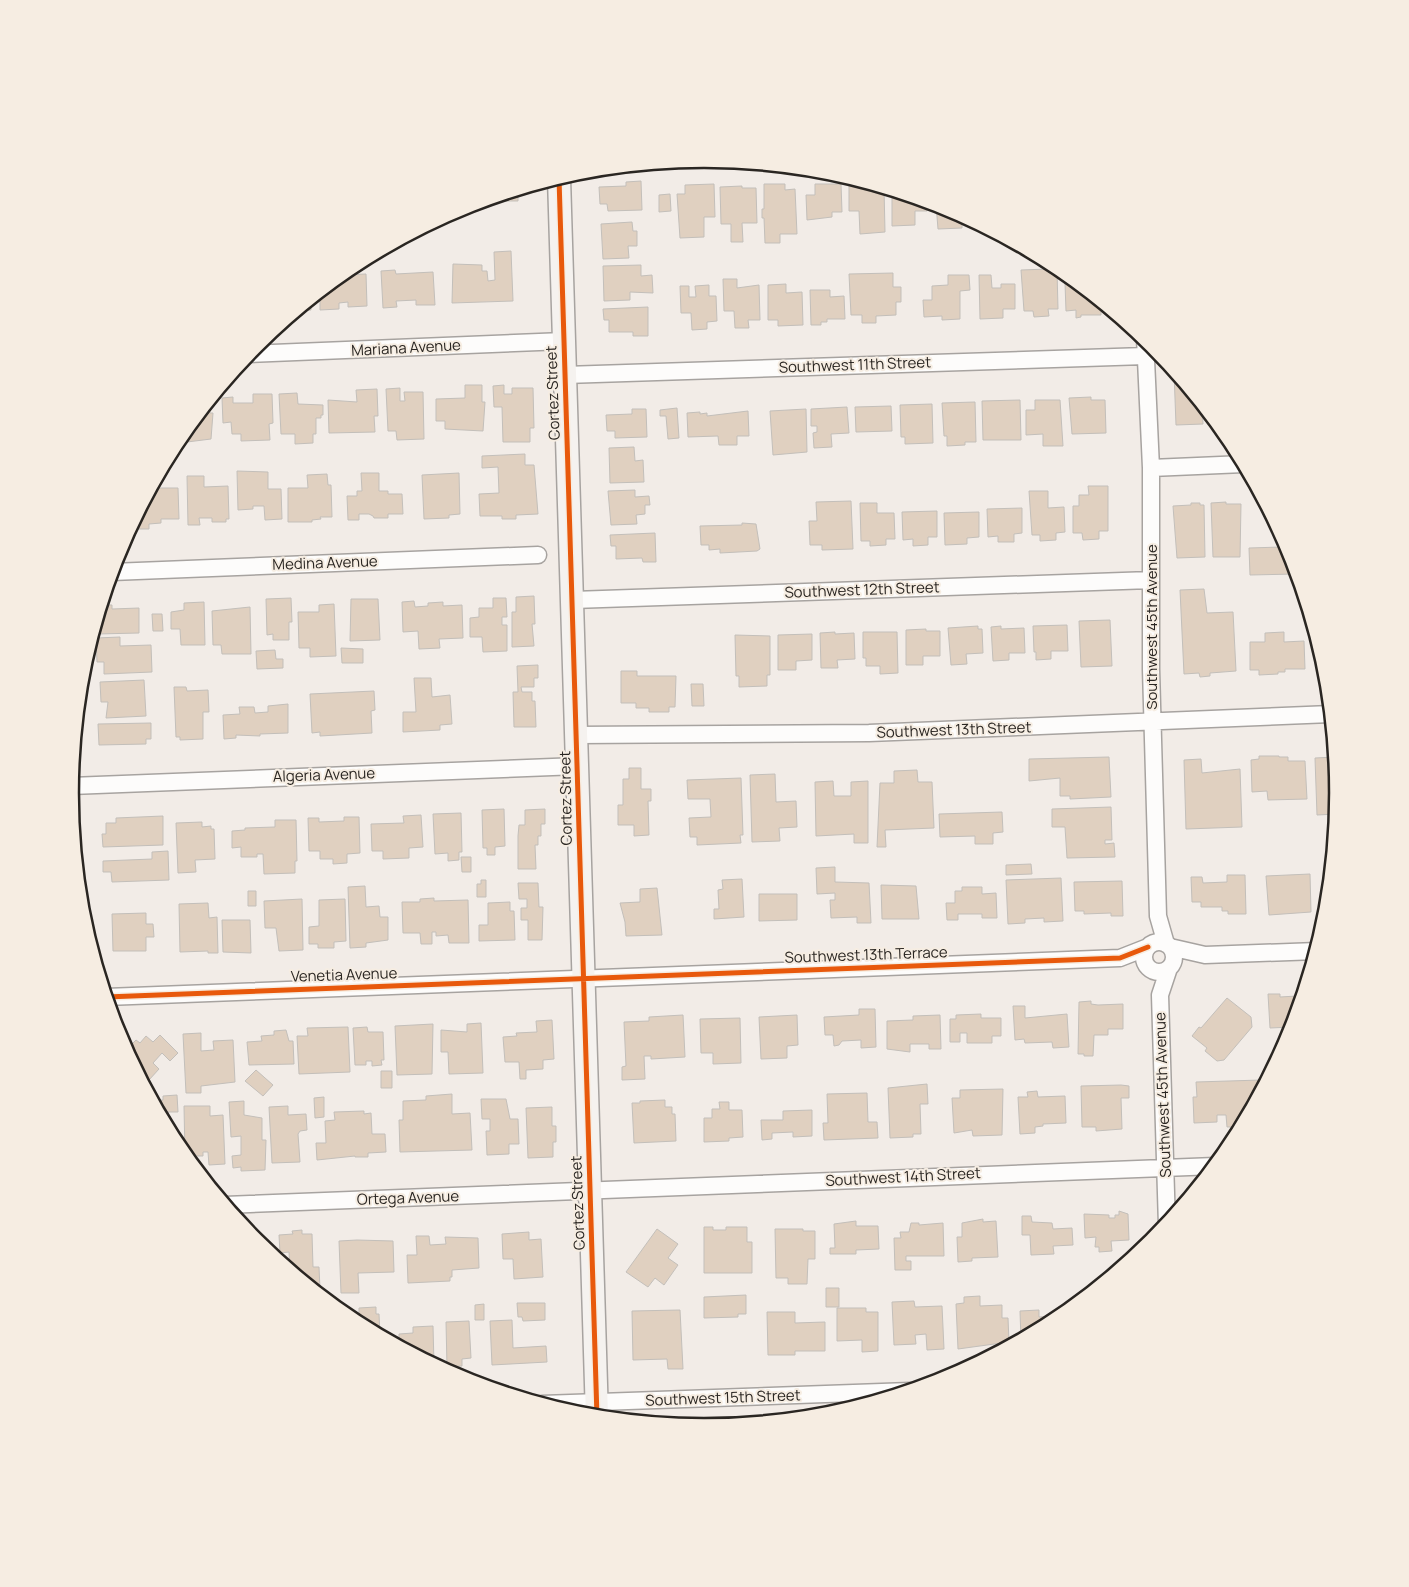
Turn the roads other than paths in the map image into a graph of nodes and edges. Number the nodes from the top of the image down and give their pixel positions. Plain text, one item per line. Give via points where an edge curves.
1 (559, 185) edge
2 (564, 341) junction
3 (1145, 349) edge
4 (261, 352) edge
5 (1145, 356) junction
6 (565, 376) junction
7 (1236, 464) edge
8 (1151, 468) junction
9 (538, 555) dead end
10 (119, 572) edge
11 (1151, 580) junction
12 (573, 600) junction
13 (1325, 714) edge
14 (1152, 722) junction
15 (577, 735) junction
16 (578, 766) junction
17 (79, 786) edge
18 (1159, 946) junction
19 (1310, 951) edge
20 (1205, 955) junction
21 (1120, 958) junction
22 (1147, 966) junction
23 (1170, 967) junction
24 (583, 978) junction
25 (1160, 995) junction
26 (113, 997) edge
27 (1207, 1166) edge
28 (1165, 1168) junction
29 (590, 1191) junction
30 (233, 1205) edge
31 (1167, 1215) edge
32 (884, 1393) edge
33 (596, 1410) edge
34 (599, 1410) edge

1 - 2 street, Cortez Street
2 - 4 street, Mariana Avenue
2 - 6 street, Cortez Street
3 - 5 street, Southwest 45th Avenue
5 - 6 street, Southwest 11th Street
5 - 8 street, Southwest 45th Avenue
6 - 12 street, Cortez Street
7 - 8 street
8 - 11 street, Southwest 45th Avenue
9 - 10 street, Medina Avenue
11 - 12 street, Southwest 12th Street
11 - 14 street, Southwest 45th Avenue
12 - 15 street, Cortez Street
13 - 14 street, Southwest 13th Street
14 - 15 street, Southwest 13th Street via 869,733
14 - 18 street, Southwest 45th Avenue
15 - 16 street, Cortez Street
16 - 17 street, Algeria Avenue
16 - 24 street, Cortez Street
18 - 20 street
18 - 21 street, Southwest 13th Terrace
18 - 22 street via 1144,953
18 - 23 street via 1174,958
19 - 20 street
20 - 23 street
21 - 22 street, Southwest 13th Terrace
21 - 24 street, Southwest 13th Terrace
22 - 23 street via 1158,972
22 - 25 street, Southwest 45th Avenue
23 - 25 street, Southwest 45th Avenue
24 - 26 street, Venetia Avenue
24 - 29 street, Cortez Street
25 - 28 street, Southwest 45th Avenue
27 - 28 street, Southwest 14th Street
28 - 29 street, Southwest 14th Street
28 - 31 street, Southwest 45th Avenue
29 - 30 street, Ortega Avenue
29 - 33 street, Cortez Street
32 - 34 street, Southwest 15th Street

